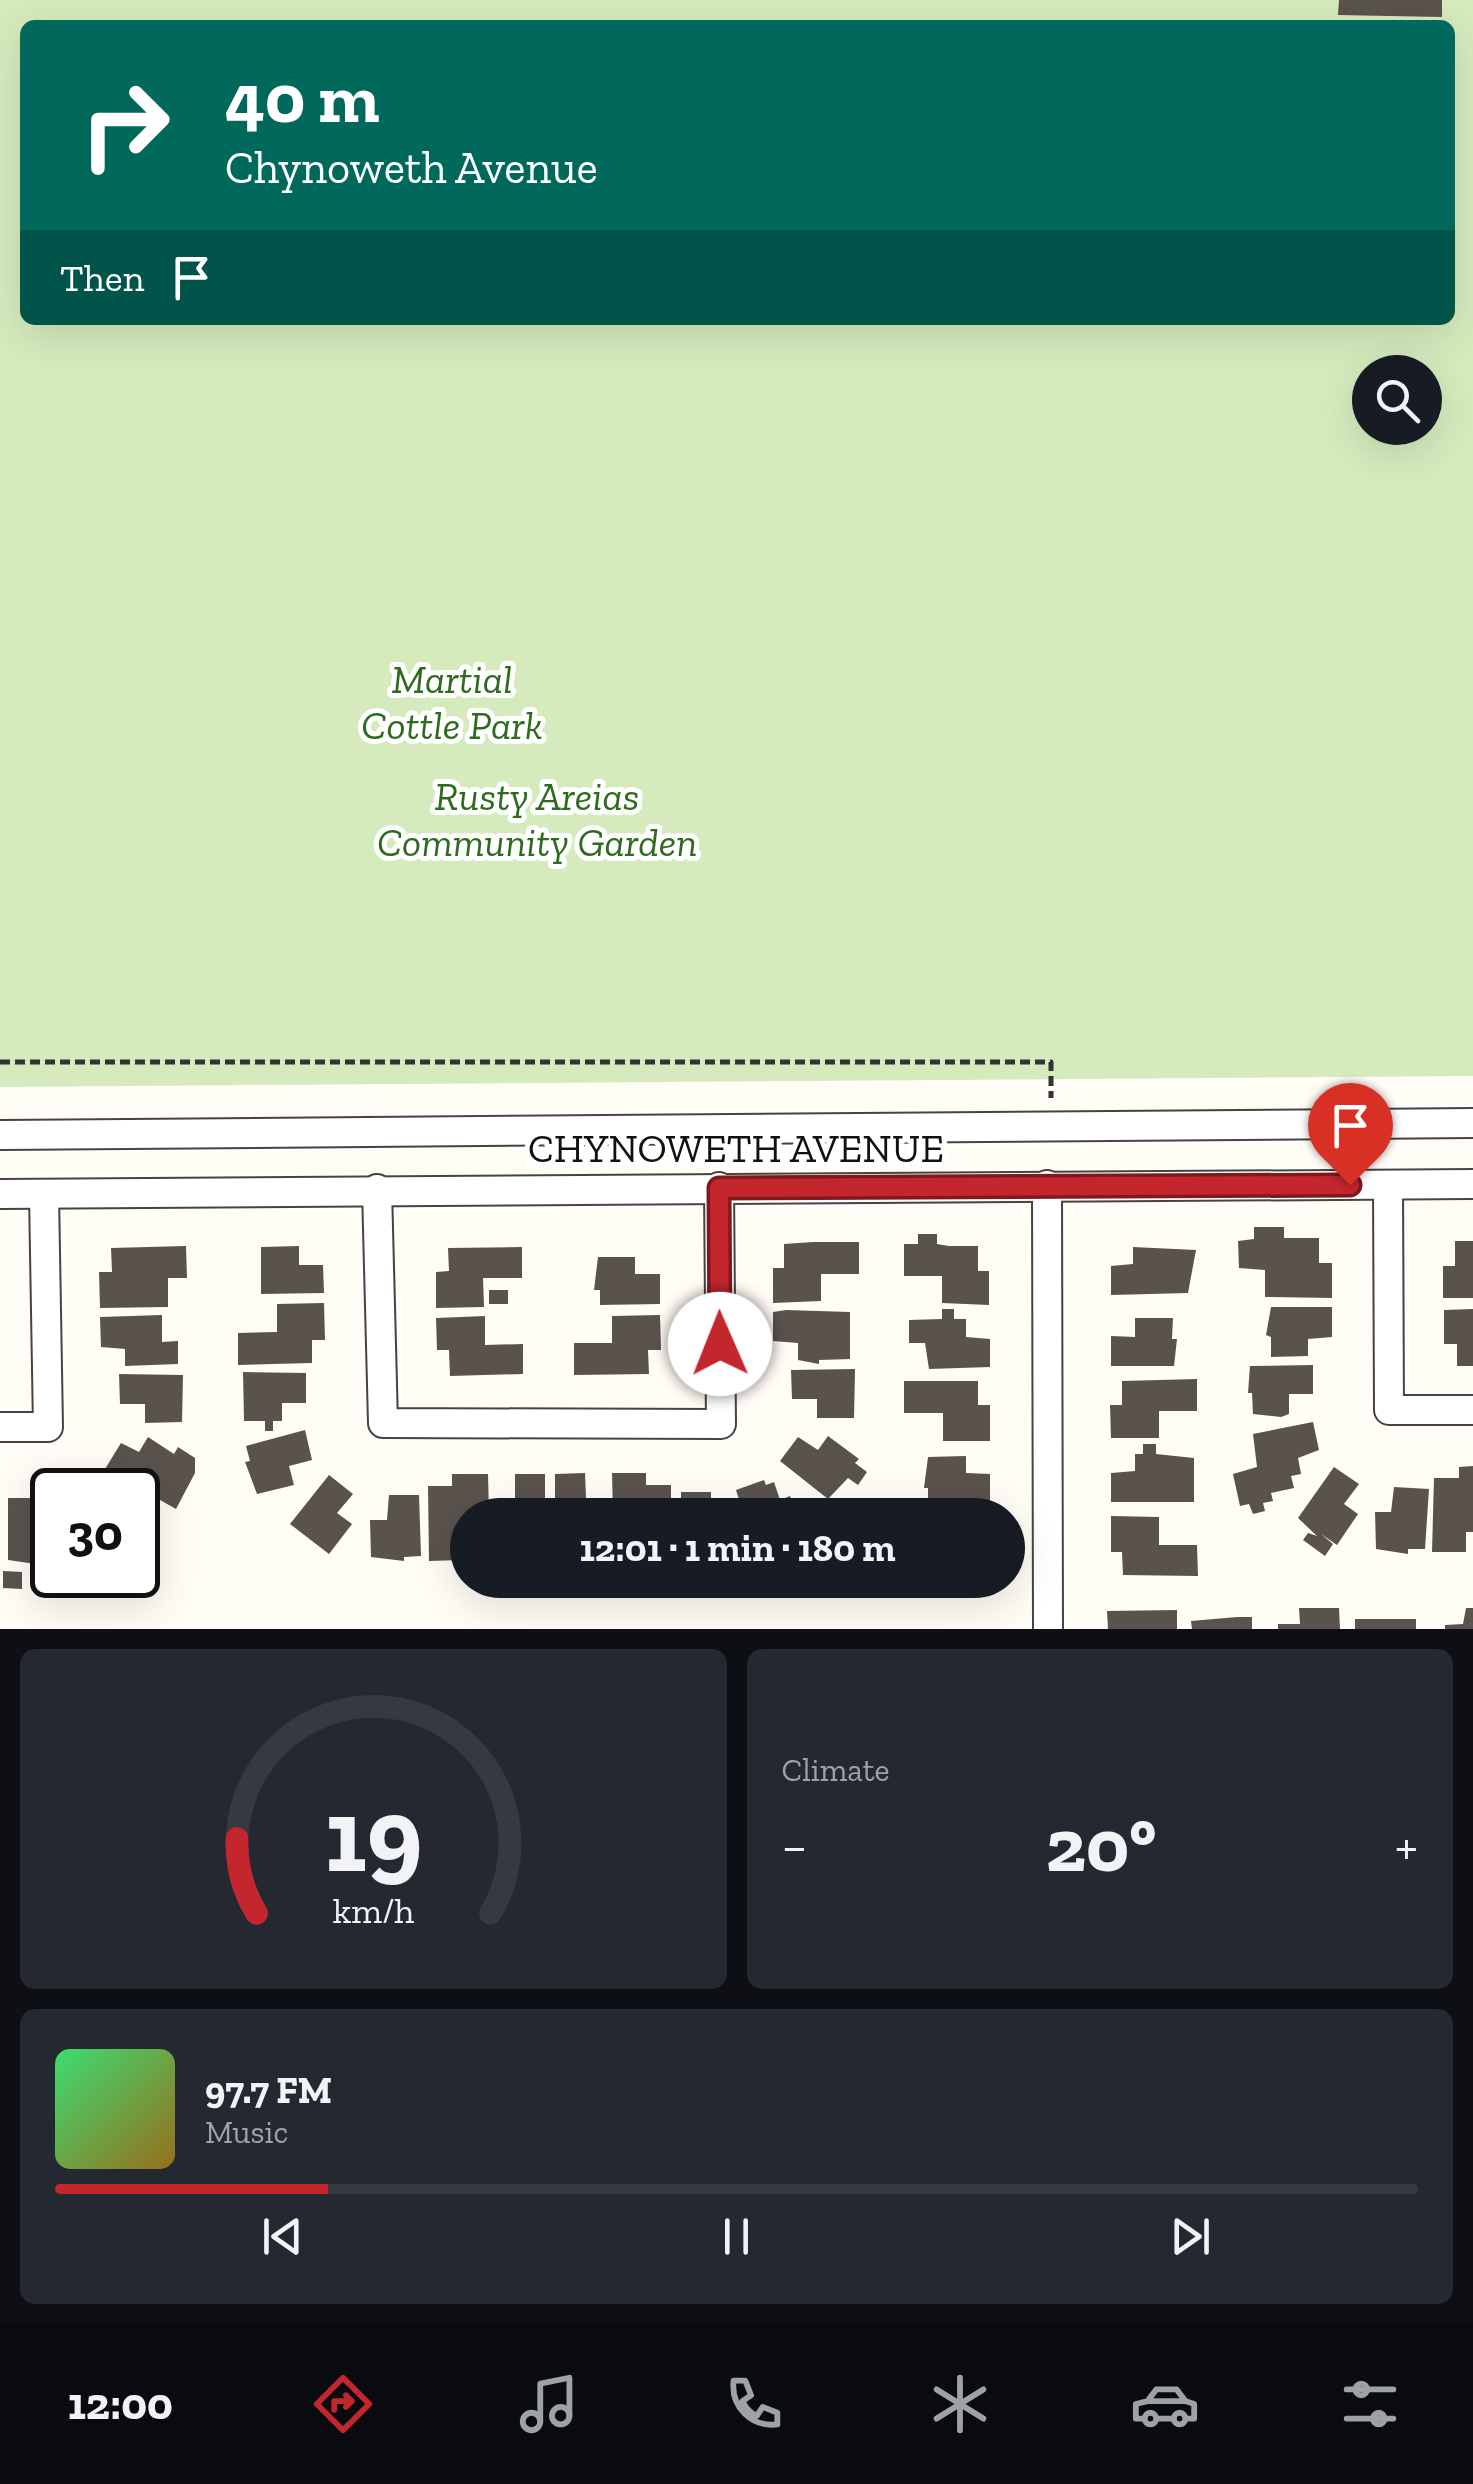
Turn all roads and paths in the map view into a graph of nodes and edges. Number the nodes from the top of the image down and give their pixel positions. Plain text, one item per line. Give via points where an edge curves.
1 (0, 1062) edge
2 (1473, 1123) edge
3 (1052, 1127) junction
4 (0, 1136) edge
5 (1473, 1184) edge
6 (1388, 1185) junction
7 (1047, 1186) junction
8 (719, 1188) junction
9 (377, 1190) junction
10 (0, 1194) edge
11 (44, 1194) junction
12 (1473, 1410) edge
13 (0, 1428) edge
14 (1048, 1629) edge

1 - 3 path via 1051,1062
2 - 3 street, CHYNOWETH AVENUE
3 - 4 street, CHYNOWETH AVENUE
5 - 6 street, CHYNOWETH AVENUE
6 - 7 street, CHYNOWETH AVENUE
6 - 12 street via 1390,1410
7 - 8 street, CHYNOWETH AVENUE
7 - 14 street
8 - 9 street, CHYNOWETH AVENUE
8 - 9 street via 721,1424 383,1423
9 - 11 street, CHYNOWETH AVENUE
10 - 11 street, CHYNOWETH AVENUE
11 - 13 street via 48,1427

